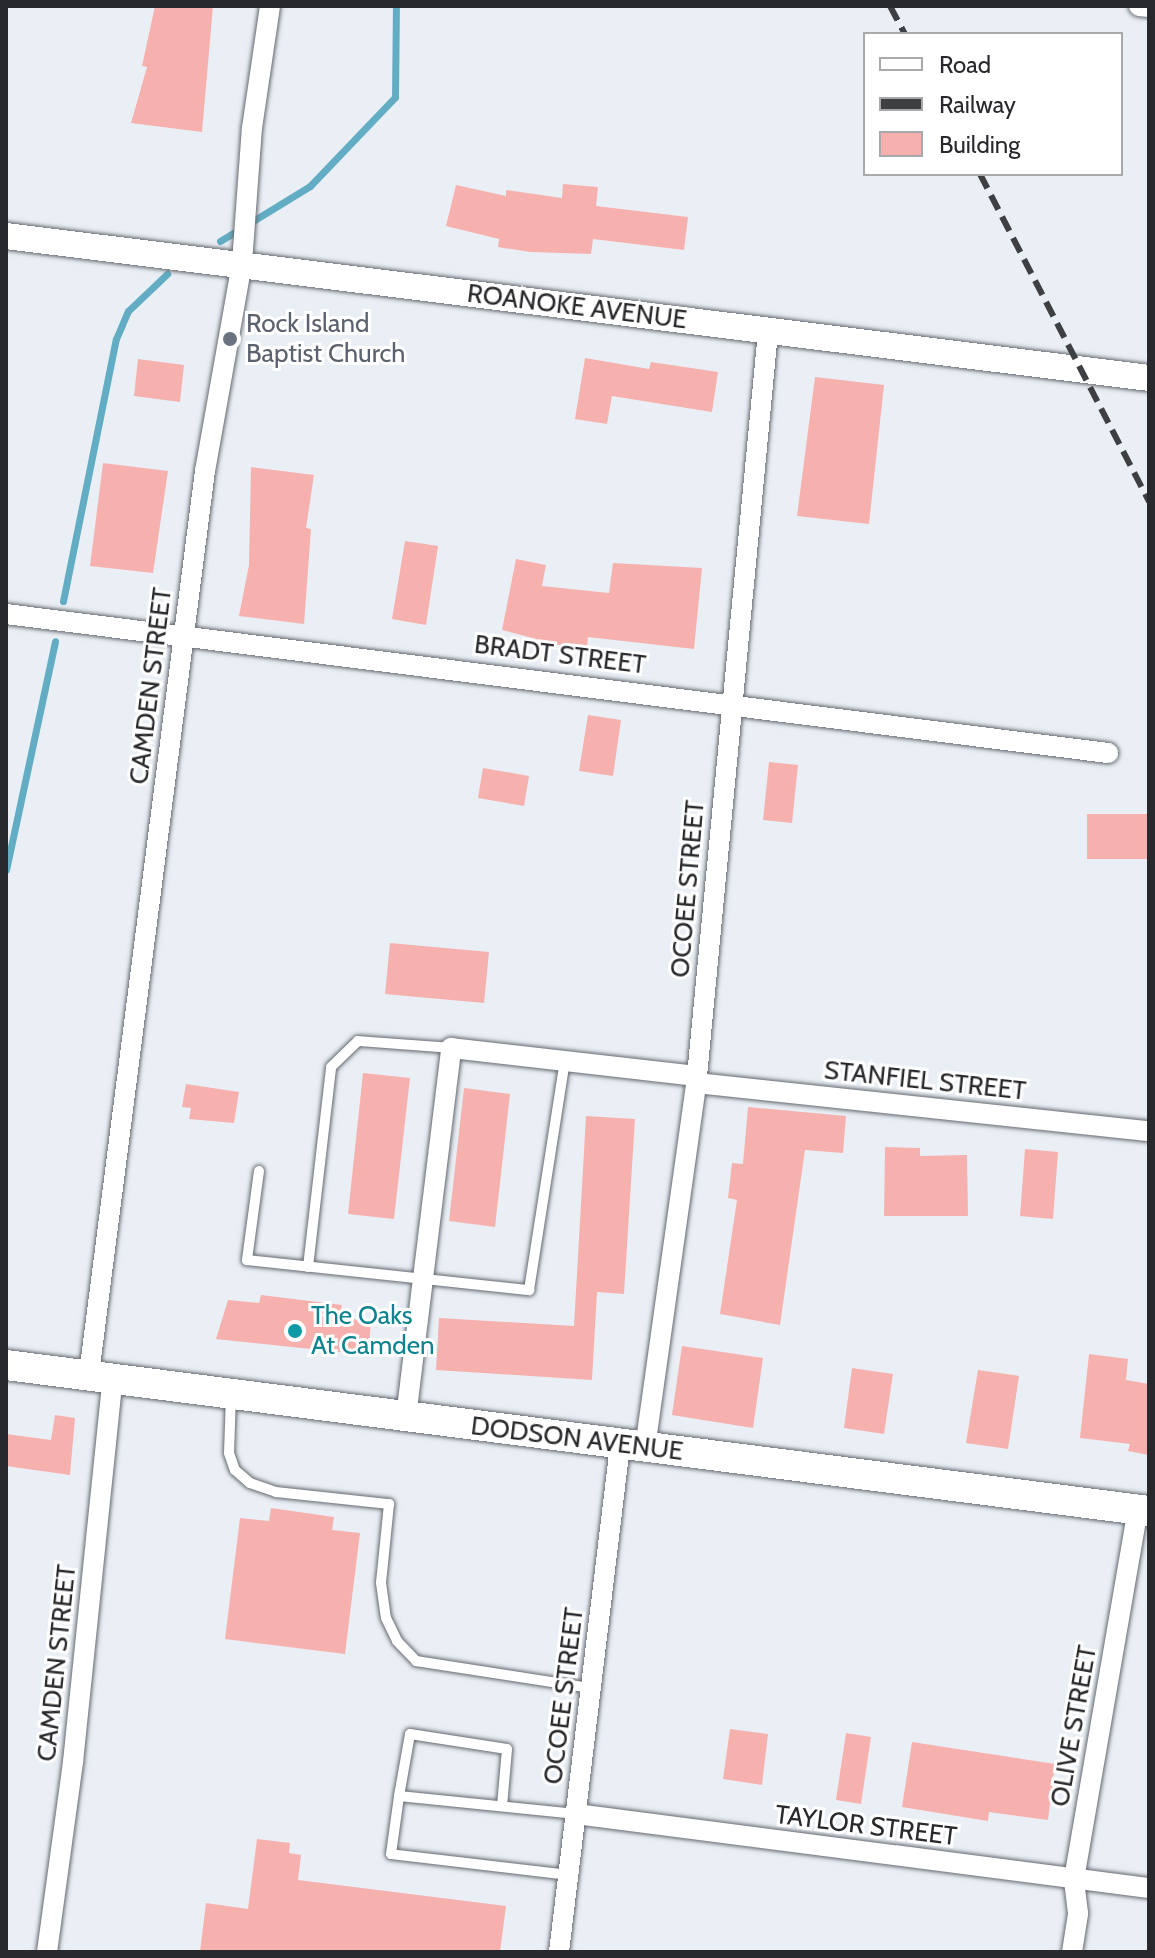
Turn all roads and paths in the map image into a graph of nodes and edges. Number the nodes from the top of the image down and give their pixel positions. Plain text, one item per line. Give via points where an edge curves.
1 (270, 6) edge
2 (1139, 6) edge
3 (1149, 7) edge
4 (6, 236) edge
5 (242, 263) junction
6 (768, 332) junction
7 (1149, 378) edge
8 (6, 614) edge
9 (183, 637) junction
10 (731, 702) junction
11 (1108, 753) dead end
12 (451, 1048) junction
13 (565, 1061) junction
14 (697, 1080) junction
15 (1149, 1131) edge
16 (259, 1171) dead end
17 (308, 1267) junction
18 (423, 1279) junction
19 (6, 1365) edge
20 (101, 1376) junction
21 (231, 1394) junction
22 (406, 1417) junction
23 (633, 1447) junction
24 (1144, 1511) edge
25 (591, 1688) junction
26 (399, 1796) junction
27 (502, 1806) junction
28 (576, 1814) junction
29 (569, 1875) junction
30 (1074, 1879) junction
31 (1149, 1888) edge
32 (47, 1952) edge
33 (559, 1952) edge
34 (1072, 1952) edge

1 - 5 street, CAMDEN STREET via 252,128
2 - 3 street
4 - 5 street, ROANOKE AVENUE
5 - 6 street, ROANOKE AVENUE
5 - 9 street, CAMDEN STREET via 205,471
6 - 7 street, ROANOKE AVENUE
6 - 10 street, OCOEE STREET
8 - 9 street, BRADT STREET
9 - 10 street, BRADT STREET
9 - 20 street, CAMDEN STREET
10 - 11 street, BRADT STREET
10 - 14 street, OCOEE STREET
12 - 13 street, STANFIEL STREET
12 - 17 lane via 358,1041 331,1067
12 - 18 street
13 - 14 street, STANFIEL STREET
13 - 18 lane via 529,1290
14 - 15 street, STANFIEL STREET
14 - 23 street, OCOEE STREET
16 - 17 lane via 247,1260
17 - 18 lane
18 - 22 street
19 - 20 main road, DODSON AVENUE
20 - 21 main road, DODSON AVENUE
20 - 32 street, CAMDEN STREET via 73,1762
21 - 22 main road, DODSON AVENUE
21 - 25 lane via 229,1453 235,1470 250,1483 276,1492 389,1504 381,1583 386,1618 397,1641 416,1661
22 - 23 main road, DODSON AVENUE
23 - 24 main road, DODSON AVENUE
23 - 25 street, OCOEE STREET
24 - 30 street, OLIVE STREET
25 - 28 street, OCOEE STREET
26 - 27 lane
26 - 27 lane via 410,1734 507,1749
26 - 29 lane via 391,1854
27 - 28 lane
28 - 29 street, OCOEE STREET
28 - 30 street, TAYLOR STREET
29 - 33 street, OCOEE STREET
30 - 31 street, TAYLOR STREET
30 - 34 street, OLIVE STREET via 1078,1913

